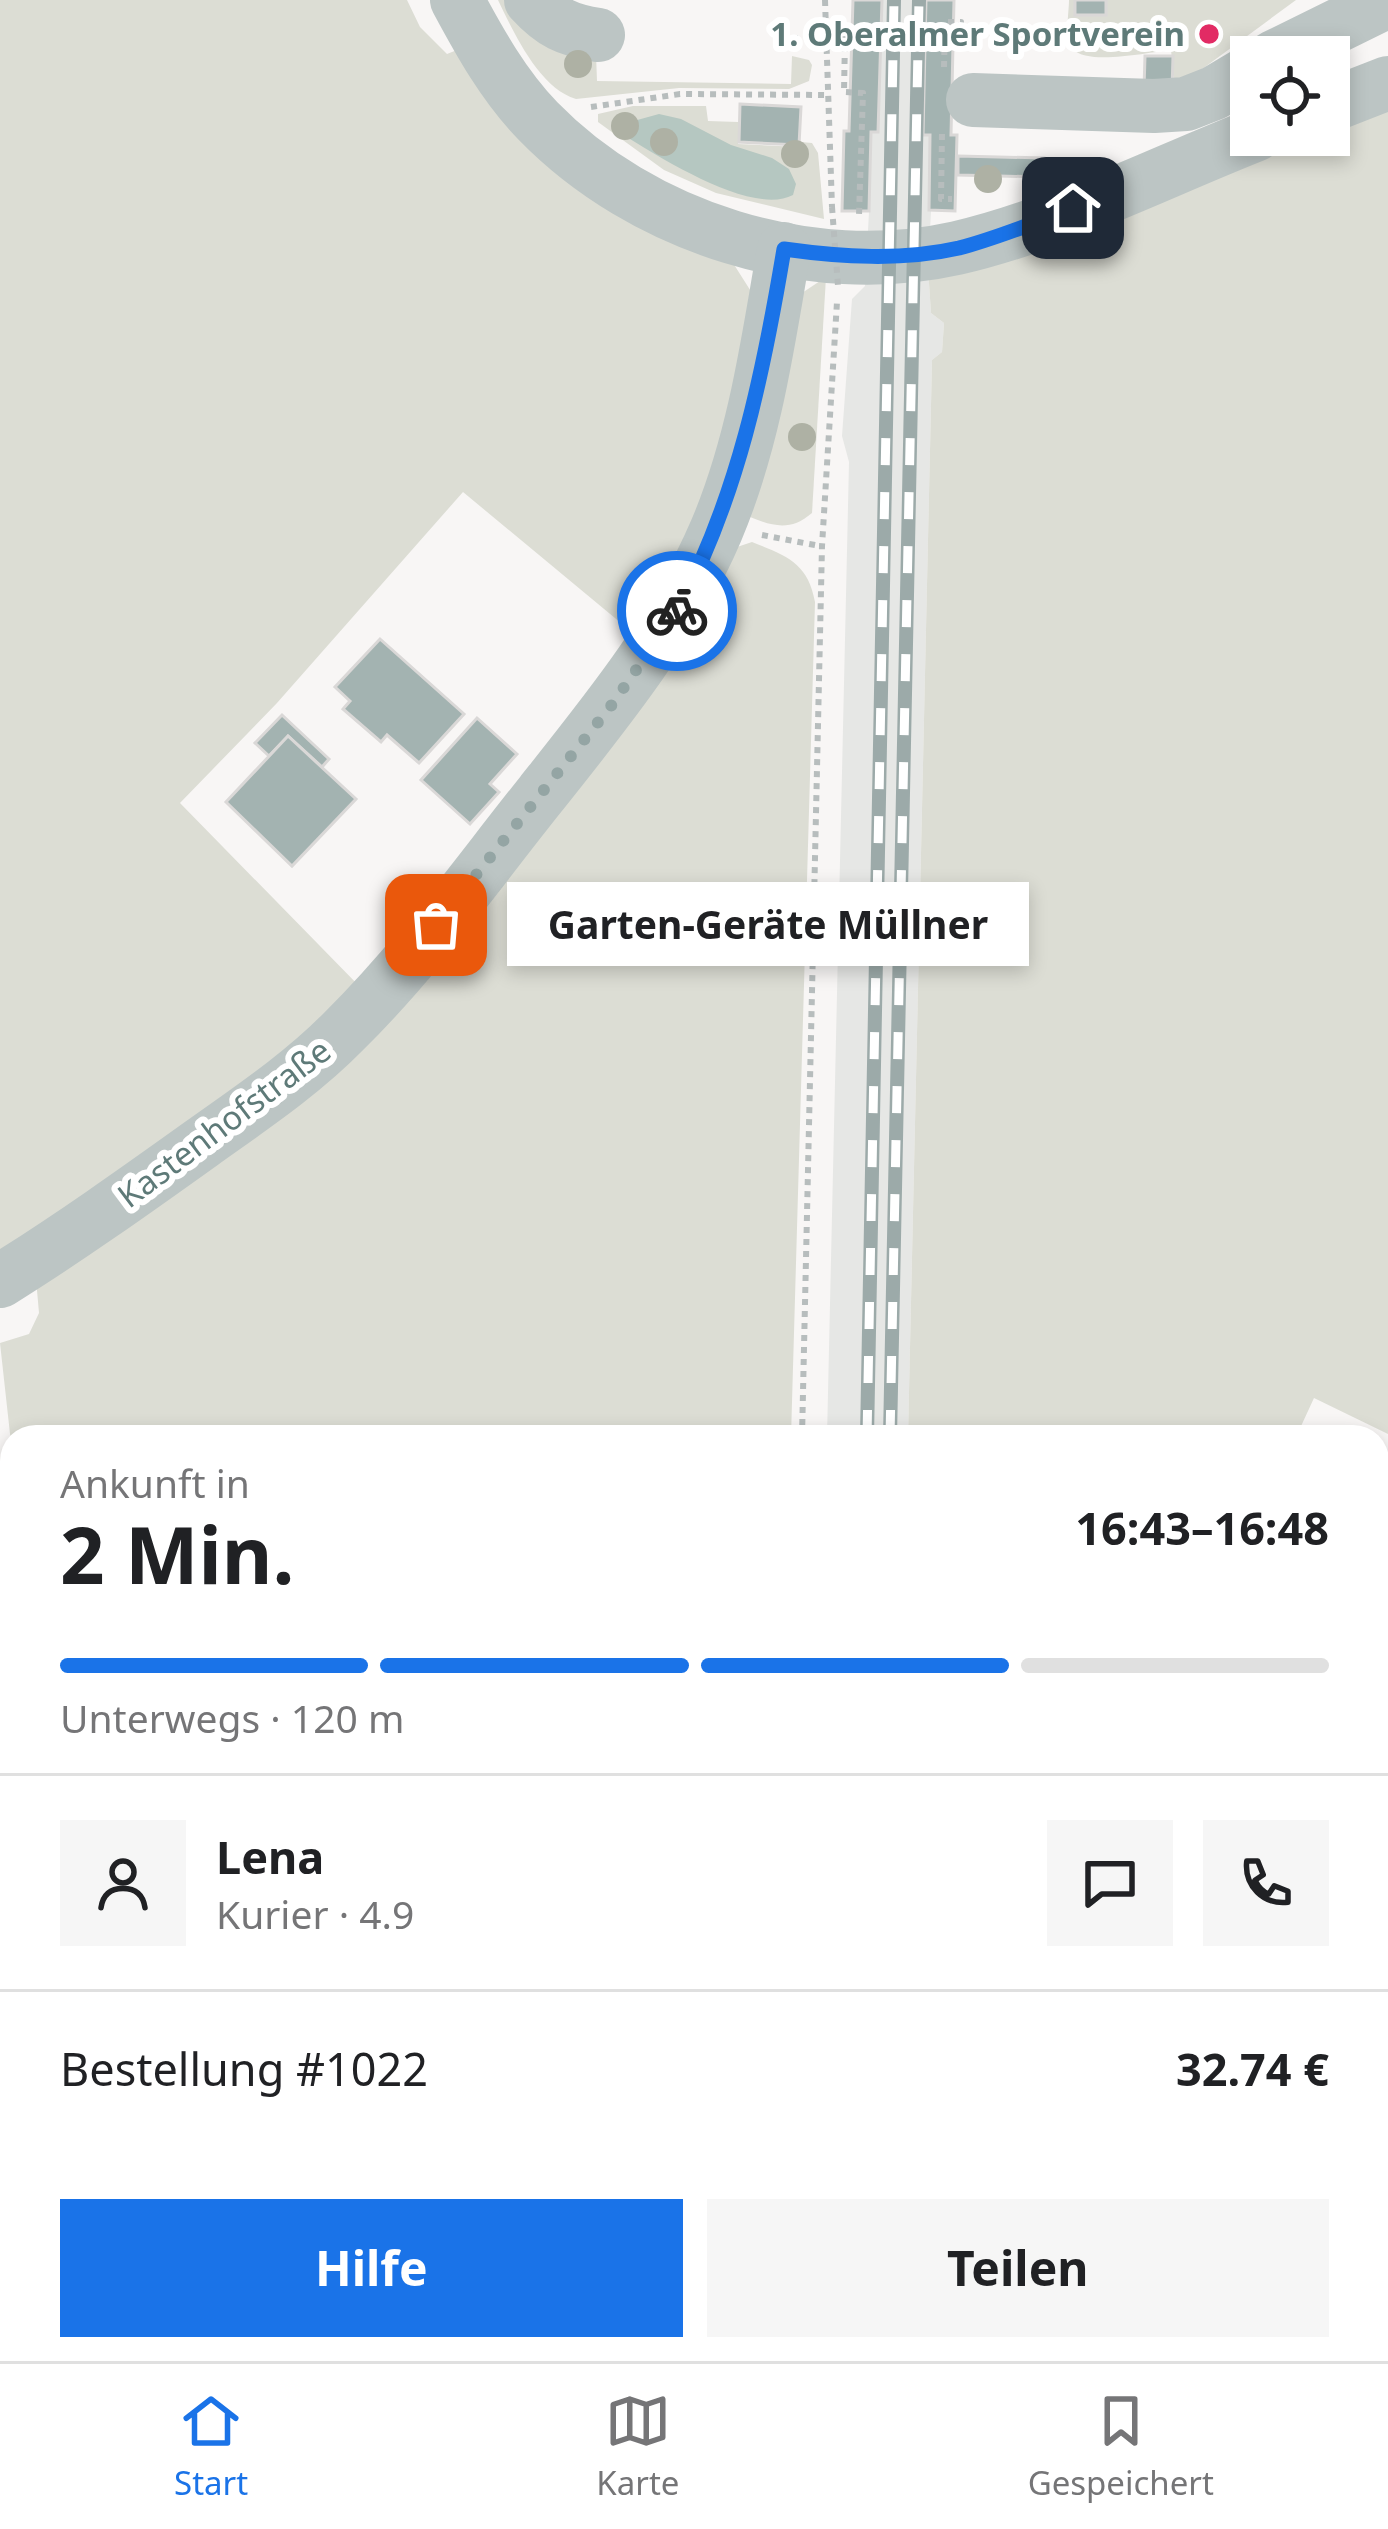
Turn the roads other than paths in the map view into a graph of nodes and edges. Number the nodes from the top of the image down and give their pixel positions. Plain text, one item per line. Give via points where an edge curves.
1 (457, 0) edge
2 (531, 0) edge
3 (1388, 1) edge
4 (598, 35) dead end
5 (1317, 36) edge
6 (1230, 83) edge
7 (1388, 83) edge
8 (1350, 98) edge
9 (957, 118) road end
10 (1230, 145) edge
11 (800, 236) junction
12 (0, 1281) edge

1 - 11 street via 508,86 576,156 625,192 721,234
2 - 4 street via 566,29
3 - 5 street
6 - 9 street via 1186,104
7 - 8 street
10 - 11 street via 962,247 830,255
11 - 12 street, Kastenhofstraße via 718,527 679,609 611,706 344,1032 260,1101

